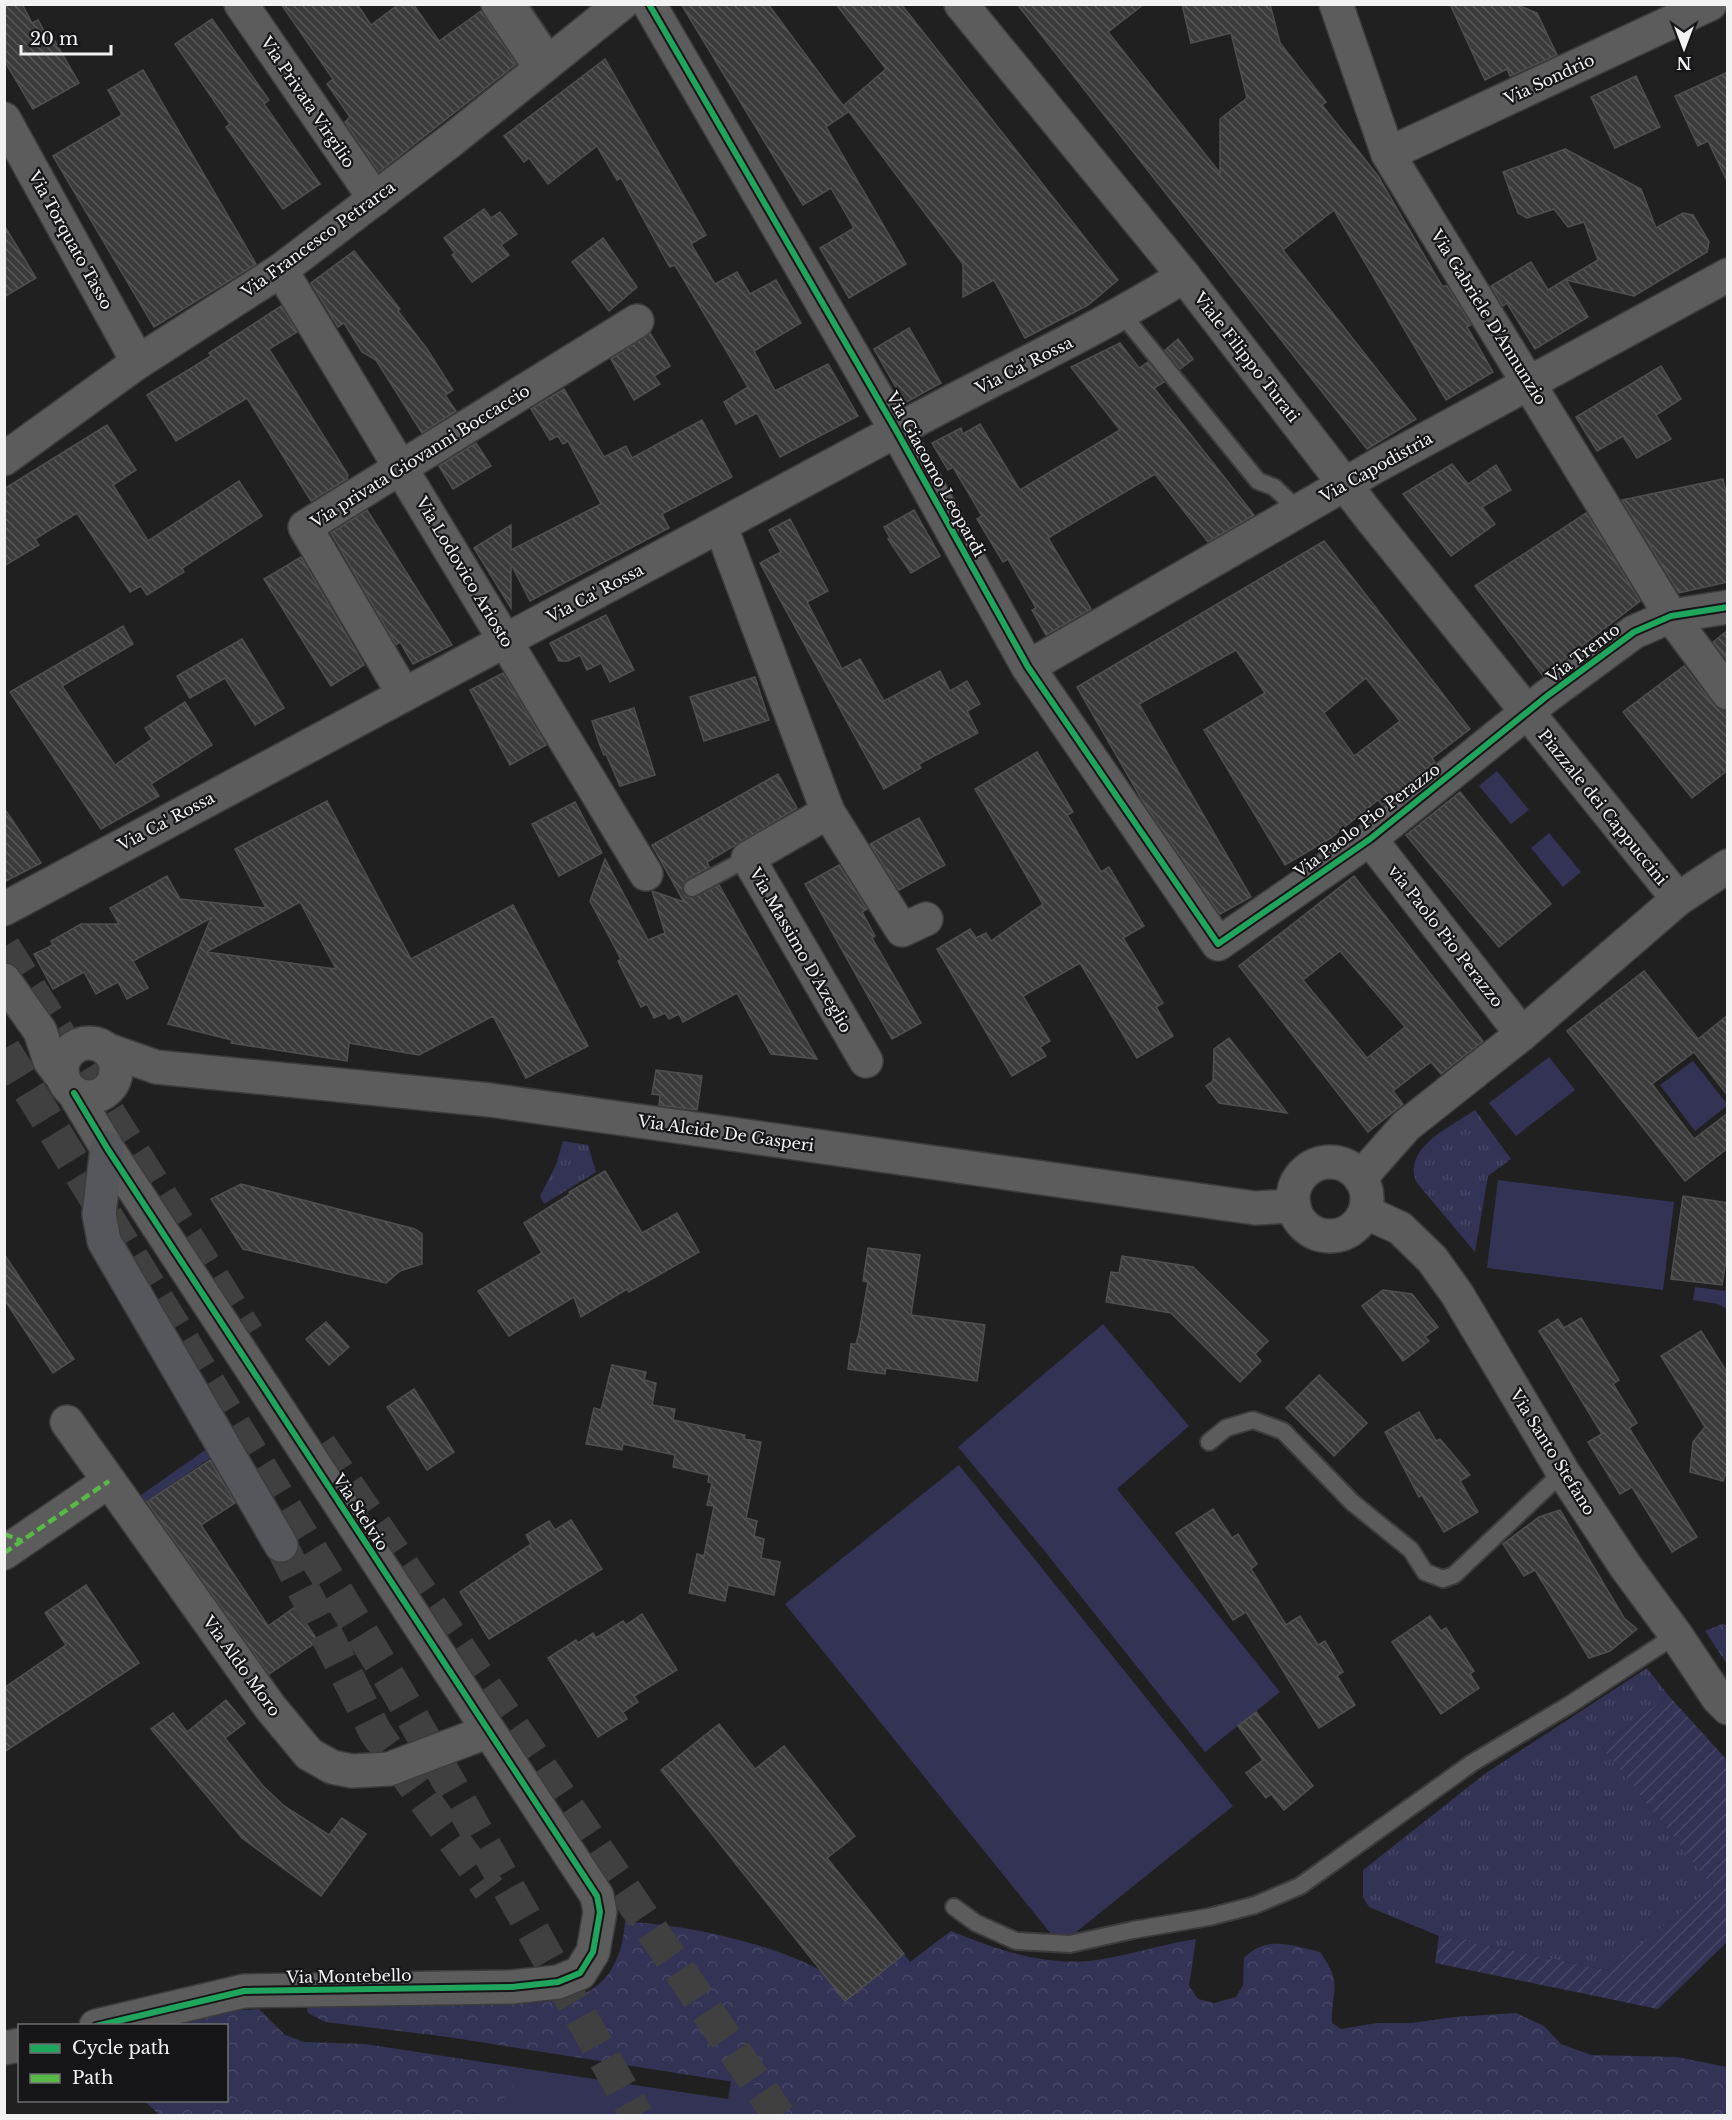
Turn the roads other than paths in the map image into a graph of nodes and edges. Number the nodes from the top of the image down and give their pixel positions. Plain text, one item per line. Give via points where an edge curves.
1 (241, 4) edge
2 (498, 4) edge
3 (518, 4) edge
4 (621, 4) edge
5 (649, 4) edge
6 (961, 4) edge
7 (1336, 4) edge
8 (1710, 4) edge
9 (548, 62) junction
10 (4, 119) edge
11 (1388, 154) junction
12 (375, 199) junction
13 (282, 270) junction
14 (1728, 275) edge
15 (1184, 276) junction
16 (1122, 314) junction
17 (637, 321) dead end
18 (138, 362) junction
19 (1530, 384) junction
20 (896, 430) junction
21 (4, 459) edge
22 (400, 466) junction
23 (1346, 483) junction
24 (1298, 510) junction
25 (721, 527) junction
26 (1728, 607) edge
27 (1671, 616) junction
28 (506, 640) junction
29 (1028, 667) junction
30 (403, 693) junction
31 (1728, 693) edge
32 (1529, 714) junction
33 (828, 812) junction
34 (1370, 839) junction
35 (748, 858) junction
36 (1728, 866) edge
37 (646, 874) dead end
38 (692, 888) dead end
39 (1678, 899) junction
40 (4, 909) edge
41 (926, 919) dead end
42 (1218, 944) joint
43 (4, 980) edge
44 (40, 1031) junction
45 (1521, 1034) junction
46 (75, 1046) junction
47 (108, 1050) junction
48 (866, 1060) dead end
49 (156, 1066) junction
50 (88, 1087) junction
51 (101, 1138) junction
52 (1360, 1178) junction
53 (1294, 1206) junction
54 (1365, 1212) junction
55 (67, 1422) dead end
56 (1209, 1442) dead end
57 (1563, 1472) junction
58 (109, 1481) junction
59 (10, 1543) edge
60 (281, 1545) tunnel mouth
61 (1676, 1635) junction
62 (1728, 1708) edge
63 (489, 1731) junction
64 (954, 1907) dead end
65 (593, 1953) joint
66 (100, 2024) edge

1 - 12 street, Via Privata Virgilio
2 - 9 street
3 - 9 lane
4 - 9 street, Via Francesco Petrarca
5 - 20 street, Via Giacomo Leopardi
6 - 15 street, Viale Filippo Turati
7 - 11 street, Via Gabriele D'Annunzio
8 - 11 street, Via Sondrio
9 - 12 street, Via Francesco Petrarca
10 - 18 street, Via Torquato Tasso
11 - 19 street, Via Gabriele D'Annunzio
12 - 13 street, Via Francesco Petrarca
13 - 18 street, Via Francesco Petrarca
13 - 22 street, Via Lodovico Ariosto
14 - 19 street, Via Capodistria
15 - 16 street, Via Ca' Rossa
15 - 23 street, Viale Filippo Turati
16 - 20 street, Via Ca' Rossa
16 - 24 lane via 1258,481 1274,487
17 - 22 street, Via privata Giovanni Boccaccio
18 - 21 street, Via Francesco Petrarca
19 - 23 street, Via Capodistria
19 - 27 street, Via Gabriele D'Annunzio
20 - 25 street, Via Ca' Rossa
20 - 29 street, Via Giacomo Leopardi
22 - 28 street, Via Lodovico Ariosto
22 - 30 street, Via privata Giovanni Boccaccio via 305,527
23 - 24 street, Via Capodistria
23 - 32 street, Viale Filippo Turati
24 - 29 street, Via Capodistria
25 - 28 street, Via Ca' Rossa
25 - 33 street
26 - 27 street, Via Trento
27 - 31 street, Via Gabriele D'Annunzio
27 - 32 street, Via Trento via 1634,632 1547,696
28 - 30 street, Via Ca' Rossa
28 - 37 street, Via Lodovico Ariosto
29 - 42 street, Via Giacomo Leopardi
30 - 40 street, Via Ca' Rossa
32 - 34 street, Via Paolo Pio Perazzo
32 - 39 street, Piazzale dei Cappuccini
33 - 35 street, Via Massimo D'Azeglio
33 - 41 street via 902,930
34 - 42 street, Via Paolo Pio Perazzo
34 - 45 street, via Paolo Pio Perazzo
35 - 38 lane
35 - 48 street, Via Massimo D'Azeglio
36 - 39 street, Piazzale dei Cappuccini
39 - 45 street, Piazzale dei Cappuccini
43 - 44 street, Via Stelvio
44 - 46 street, Via Alcide De Gasperi
44 - 50 street, Via Stelvio via 50,1060
45 - 52 street via 1406,1126
46 - 47 street, Via Alcide De Gasperi via 92,1042
46 - 50 street via 63,1060
47 - 49 street, Via Alcide De Gasperi
47 - 50 street via 116,1065
49 - 50 street, Via Alcide De Gasperi
49 - 53 street, Via Alcide De Gasperi via 490,1100 1255,1208
50 - 51 street, Via Stelvio
51 - 60 highway via 99,1214 107,1247
51 - 63 street, Via Stelvio
52 - 53 street via 1341,1164 1316,1165 1298,1182
52 - 54 street via 1366,1189
53 - 54 street via 1306,1226 1327,1236 1350,1230
54 - 57 street, Via Santo Stefano via 1400,1228 1432,1259 1458,1294
55 - 58 street, Via Aldo Moro
56 - 57 lane via 1226,1428 1252,1420 1283,1431 1353,1503 1411,1550 1425,1572 1443,1580 1454,1575
57 - 61 street, Via Santo Stefano
58 - 59 street
58 - 63 street, Via Aldo Moro via 270,1707 309,1754 332,1767 352,1771 389,1769
61 - 62 street, Via Santo Stefano
61 - 64 lane via 1472,1763 1300,1886 1255,1905 1070,1944 1016,1941 976,1923
63 - 65 street, Via Stelvio via 597,1896 600,1912
65 - 66 street, Via Montebello via 580,1973 558,1982 512,1987 244,1991

